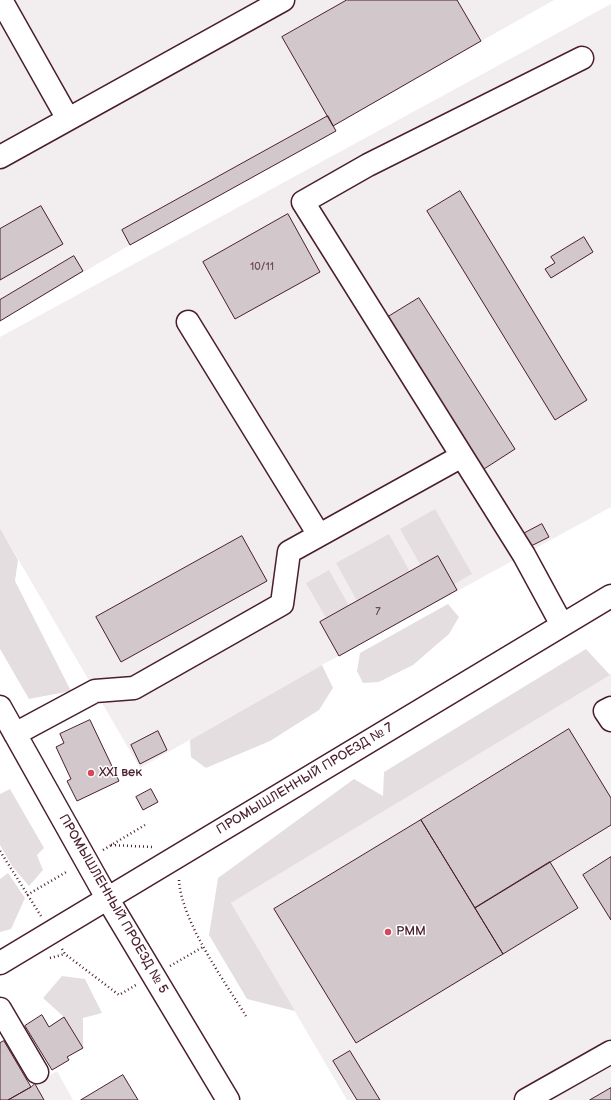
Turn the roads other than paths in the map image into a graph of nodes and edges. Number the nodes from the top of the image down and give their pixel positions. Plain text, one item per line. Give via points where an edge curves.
1 (283, 0) edge
2 (8, 6) edge
3 (582, 58) dead end
4 (68, 119) junction
5 (0, 157) edge
6 (188, 322) dead end
7 (462, 456) junction
8 (319, 535) junction
9 (611, 596) edge
10 (562, 625) junction
11 (611, 708) edge
12 (1, 711) edge
13 (611, 720) edge
14 (15, 734) junction
15 (108, 898) junction
16 (0, 963) edge
17 (0, 1009) edge
18 (611, 1052) edge
19 (37, 1072) dead end
20 (228, 1100) edge
21 (526, 1100) edge

1 - 4 street
2 - 4 street
3 - 7 street via 368,165 303,202
4 - 5 street
6 - 8 street
7 - 8 street
7 - 10 street via 524,555
8 - 14 street via 289,552 282,604 134,688 95,691
9 - 10 street, ПРОМЫШЛЕННЫЙ ПРОЕЗД № 7
10 - 15 street, ПРОМЫШЛЕННЫЙ ПРОЕЗД № 7
11 - 13 street via 605,711
12 - 14 street, ПРОМЫШЛЕННЫЙ ПРОЕЗД № 5
14 - 15 street, ПРОМЫШЛЕННЫЙ ПРОЕЗД № 5
15 - 16 street, ПРОМЫШЛЕННЫЙ ПРОЕЗД № 7
15 - 20 street, ПРОМЫШЛЕННЫЙ ПРОЕЗД № 5
17 - 19 street
18 - 21 street

